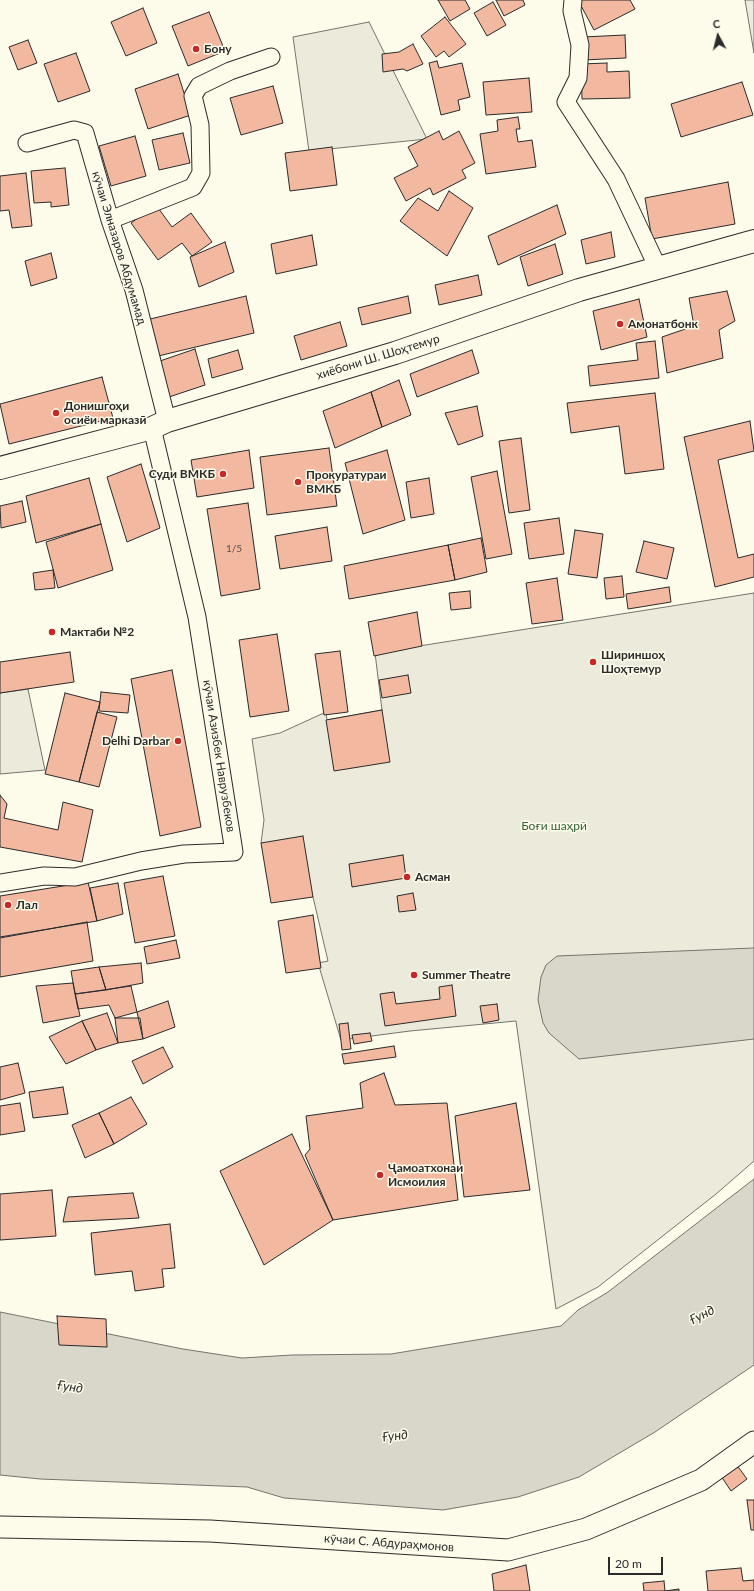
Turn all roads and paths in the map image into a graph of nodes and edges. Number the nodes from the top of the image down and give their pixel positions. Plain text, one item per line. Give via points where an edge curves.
1 (573, 0) edge
2 (271, 57) dead end
3 (27, 143) dead end
4 (110, 220) junction
5 (754, 241) edge
6 (658, 268) junction
7 (160, 424) junction
8 (0, 468) edge
9 (0, 883) edge
10 (754, 1442) edge
11 (0, 1527) edge

1 - 6 street via 572,11 580,45 578,78 566,102 616,179
2 - 4 street via 199,86 193,96 200,125 201,173 193,187
3 - 4 street, кӯчаи Элназаров Абдумамад via 74,130 85,134
4 - 7 street, кӯчаи Элназаров Абдумамад via 134,290
5 - 6 main road, хиёбони Ш. Шоҳтемур
6 - 7 main road, хиёбони Ш. Шоҳтемур via 579,290 394,353
7 - 8 main road, хиёбони Ш. Шоҳтемур
7 - 9 street, кӯчаи Азизбек Наврузбеков via 197,617 234,852 184,854 141,861 75,877 44,876
10 - 11 street, кӯчаи С. Абдураҳмонов via 701,1480 586,1529 508,1550 210,1531

